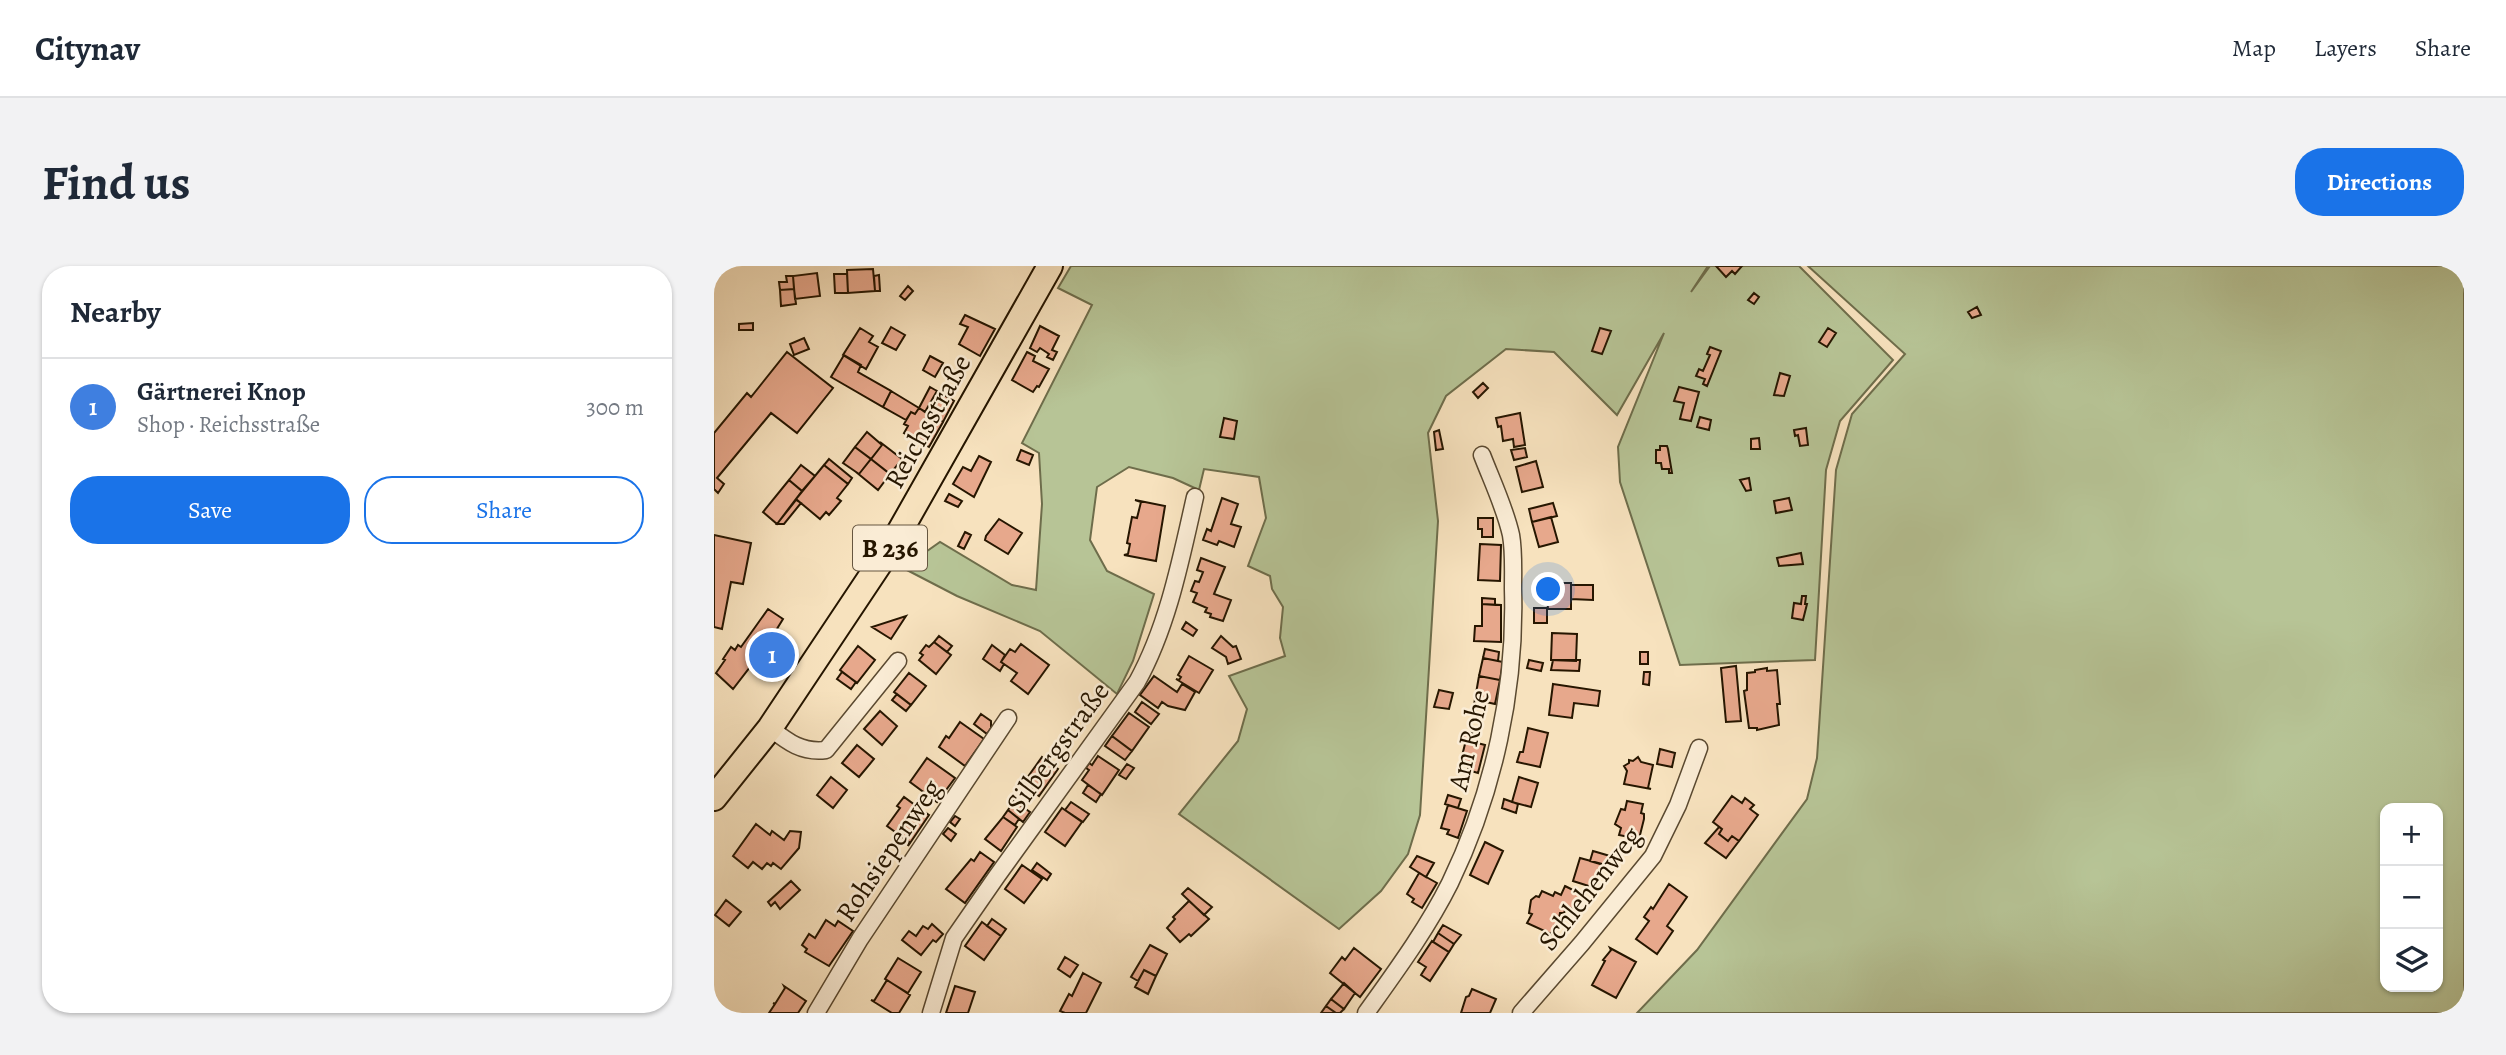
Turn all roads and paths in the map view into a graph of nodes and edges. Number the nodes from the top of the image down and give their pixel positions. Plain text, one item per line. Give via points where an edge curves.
1 (1045, 274) edge
2 (1482, 455) dead end
3 (1195, 497) dead end
4 (898, 662) dead end
5 (1008, 718) dead end
6 (770, 728) junction
7 (1699, 747) dead end
8 (714, 798) edge
9 (816, 1013) edge
10 (931, 1013) edge
11 (1366, 1013) edge
12 (1521, 1013) edge

1 - 6 main road, Reichsstraße / B 236 via 892,545
2 - 11 street, Am Rohe via 1511,536 1514,624 1502,730 1472,831 1449,884 1409,953
3 - 10 street, Silbergstraße via 1149,661 954,938
4 - 6 street via 826,750 794,746
5 - 9 street, Rohsiepenweg
6 - 8 main road, Reichsstraße / B 236
7 - 12 street, Schlehenweg via 1653,856

